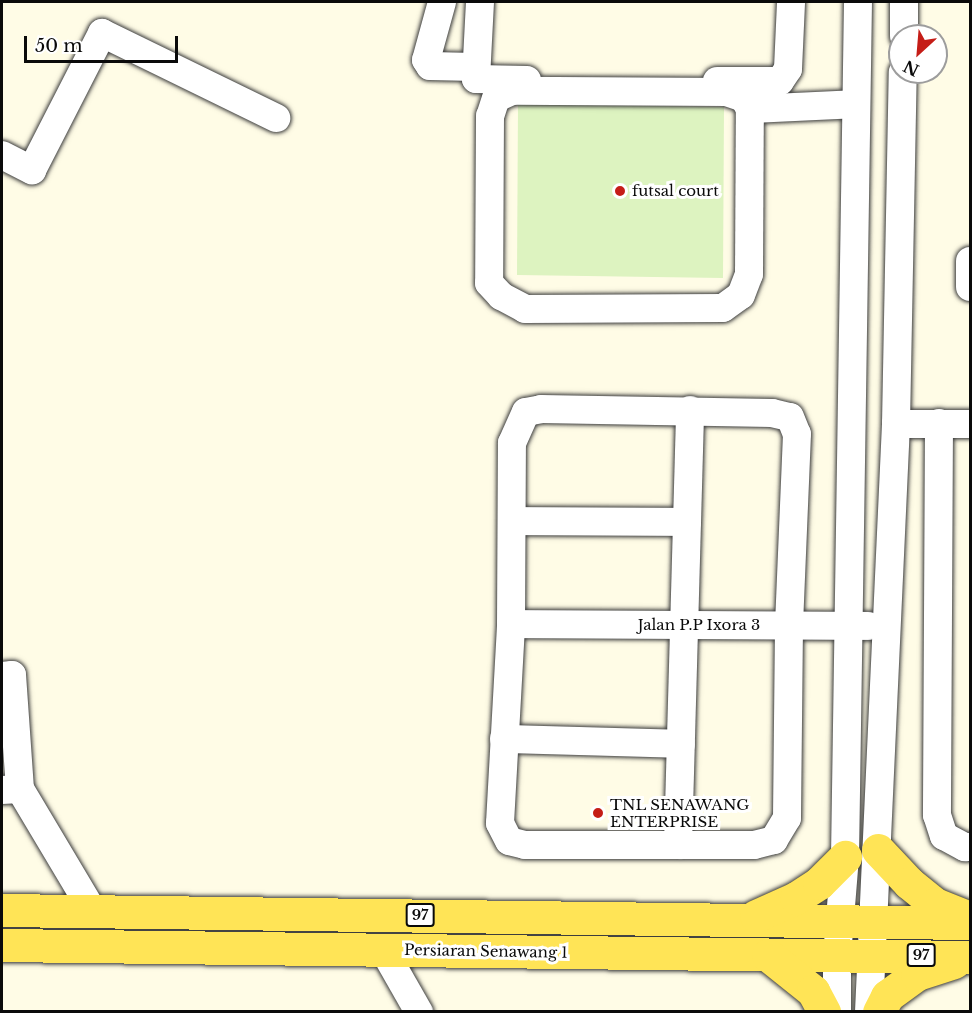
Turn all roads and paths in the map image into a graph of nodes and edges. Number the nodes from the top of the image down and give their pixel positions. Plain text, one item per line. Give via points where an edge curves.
1 (442, 2) edge
2 (480, 2) edge
3 (791, 2) edge
4 (858, 2) edge
5 (904, 2) edge
6 (904, 24) edge
7 (475, 67) junction
8 (903, 84) edge
9 (855, 104) junction
10 (750, 109) junction
11 (276, 118) dead end
12 (2, 155) edge
13 (970, 261) edge
14 (970, 287) edge
15 (690, 410) junction
16 (939, 423) junction
17 (896, 424) junction
18 (970, 424) edge
19 (512, 521) junction
20 (687, 522) junction
21 (510, 624) junction
22 (684, 625) junction
23 (789, 626) junction
24 (849, 626) junction
25 (887, 627) junction
26 (2, 676) edge
27 (504, 739) junction
28 (681, 744) junction
29 (11, 790) edge
30 (678, 845) junction
31 (970, 847) edge
32 (878, 850) junction
33 (844, 857) junction
34 (2, 910) edge
35 (92, 910) junction
36 (749, 920) junction
37 (839, 921) junction
38 (873, 921) junction
39 (970, 921) edge
40 (2, 945) edge
41 (383, 950) junction
42 (871, 954) junction
43 (768, 955) junction
44 (837, 956) junction
45 (970, 957) edge
46 (419, 1011) edge
47 (824, 1011) edge
48 (837, 1011) edge
49 (869, 1011) edge
50 (879, 1011) edge

1 - 7 street via 426,60 430,66
2 - 7 street
3 - 7 street via 788,69 780,81 478,80
4 - 9 street
5 - 6 street
8 - 17 street
9 - 10 street
9 - 24 street
10 - 10 street via 749,274 741,295 723,308 525,309 501,296 489,283 490,116 496,98 512,91 727,92 744,98
11 - 12 street via 102,33 33,170
13 - 14 street
15 - 19 street via 526,412 512,443
15 - 20 street
15 - 23 street via 790,417 797,434
16 - 17 street
16 - 18 street
16 - 31 street via 937,815 944,836
17 - 25 street
19 - 20 street
19 - 21 street
20 - 22 street
21 - 22 street, Jalan P.P Ixora 3
21 - 27 street
22 - 23 street, Jalan P.P Ixora 3
22 - 28 street
23 - 24 street, Jalan P.P Ixora 3
23 - 30 street via 787,818 774,840 754,845
24 - 25 street, Jalan P.P Ixora 3
24 - 33 street
25 - 32 street
26 - 29 street via 12,675
27 - 28 street
27 - 30 street via 500,823 509,841 525,845
28 - 30 street
29 - 35 street
32 - 38 street
32 - 39 main road via 935,904
33 - 36 main road via 819,883
33 - 37 street
34 - 35 main road, 97
35 - 36 main road, 97
36 - 37 main road, 97
37 - 38 main road, 97
37 - 44 street
38 - 39 main road, 97
38 - 42 street
40 - 41 main road, Persiaran Senawang 1 / 97
41 - 43 main road, Persiaran Senawang 1 / 97
41 - 46 street
42 - 44 main road, Persiaran Senawang 1 / 97
42 - 45 main road, Persiaran Senawang 1 / 97
42 - 49 street
43 - 44 main road, Persiaran Senawang 1 / 97
43 - 47 main road via 813,991
44 - 48 street
45 - 50 main road via 917,974 888,996

